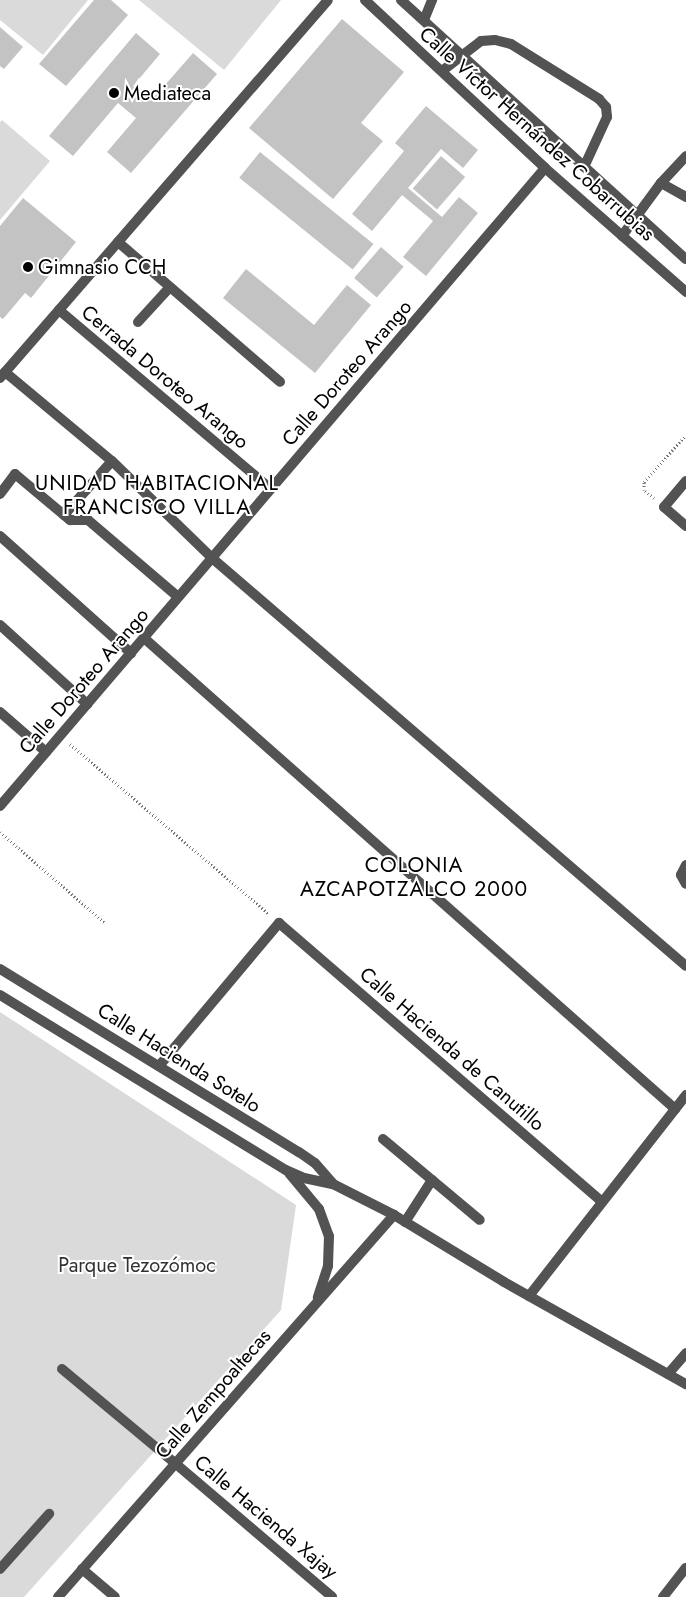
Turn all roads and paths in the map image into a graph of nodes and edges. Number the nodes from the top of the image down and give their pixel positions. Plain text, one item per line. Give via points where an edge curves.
1 (328, 0) edge
2 (365, 0) edge
3 (401, 0) edge
4 (432, 0) edge
5 (424, 20) junction
6 (462, 54) junction
7 (442, 71) junction
8 (686, 156) edge
9 (584, 167) junction
10 (545, 168) junction
11 (661, 183) junction
12 (686, 197) edge
13 (636, 215) junction
14 (622, 236) junction
15 (118, 242) junction
16 (686, 259) edge
17 (170, 286) junction
18 (686, 292) edge
19 (59, 310) junction
20 (138, 322) dead end
21 (2, 375) edge
22 (280, 382) dead end
23 (686, 435) edge
24 (112, 461) junction
25 (686, 481) edge
26 (643, 487) dead end
27 (271, 489) junction
28 (0, 494) edge
29 (64, 515) junction
30 (686, 526) edge
31 (0, 536) edge
32 (212, 558) junction
33 (178, 597) junction
34 (0, 625) edge
35 (144, 638) junction
36 (131, 653) junction
37 (87, 704) junction
38 (0, 712) edge
39 (60, 735) junction
40 (46, 752) junction
41 (1, 803) edge
42 (0, 832) edge
43 (686, 865) edge
44 (686, 884) edge
45 (104, 922) dead end
46 (278, 923) junction
47 (686, 966) edge
48 (0, 969) edge
49 (0, 995) edge
50 (159, 1066) junction
51 (686, 1095) edge
52 (675, 1108) junction
53 (383, 1139) dead end
54 (286, 1170) junction
55 (432, 1180) junction
56 (333, 1184) junction
57 (602, 1202) junction
58 (394, 1215) junction
59 (480, 1220) dead end
60 (405, 1222) junction
61 (529, 1296) junction
62 (317, 1300) junction
63 (686, 1353) edge
64 (62, 1369) dead end
65 (668, 1374) junction
66 (686, 1384) edge
67 (176, 1464) junction
68 (49, 1514) dead end
69 (686, 1568) edge
70 (0, 1569) edge
71 (82, 1569) junction
72 (58, 1597) edge
73 (115, 1597) edge
74 (332, 1597) edge
75 (662, 1597) edge

1 - 15 street
2 - 7 street, Calle Víctor Hernández Cobarrubias
3 - 5 street, Calle Víctor Hernández Cobarrubias
4 - 5 street
5 - 6 street, Calle Víctor Hernández Cobarrubias
6 - 7 street
6 - 9 street, Calle Víctor Hernández Cobarrubias
6 - 9 street via 481,41 511,44 599,99 606,107 607,117
7 - 10 street, Calle Víctor Hernández Cobarrubias
8 - 11 street
9 - 13 street, Calle Víctor Hernández Cobarrubias
10 - 14 street, Calle Víctor Hernández Cobarrubias
10 - 27 street, Calle Doroteo Arango
11 - 12 street
11 - 13 street
13 - 14 street
13 - 16 street, Calle Víctor Hernández Cobarrubias
14 - 18 street, Calle Víctor Hernández Cobarrubias
15 - 17 street
15 - 19 street
17 - 20 street
17 - 22 street
19 - 21 street
19 - 27 street, Cerrada Doroteo Arango
21 - 24 street
23 - 26 path
24 - 29 street
24 - 32 street
25 - 30 street via 664,507
27 - 32 street, Calle Doroteo Arango
28 - 29 street via 15,474
29 - 33 street via 70,520 88,520
31 - 36 street
32 - 33 street, Calle Doroteo Arango
32 - 47 street
33 - 35 street, Calle Doroteo Arango
34 - 37 street
35 - 36 street, Calle Doroteo Arango
35 - 52 street
36 - 37 street, Calle Doroteo Arango
37 - 39 street, Calle Doroteo Arango
38 - 40 street
39 - 40 street, Calle Doroteo Arango
39 - 46 path
40 - 41 street, Calle Doroteo Arango
42 - 45 path
43 - 44 street via 680,875
46 - 50 street
46 - 57 street, Calle Hacienda de Canutillo
48 - 50 street, Calle Hacienda Sotelo
49 - 54 street, Calle Hacienda Sotelo
50 - 56 street, Calle Hacienda Sotelo via 315,1163
51 - 52 street
52 - 57 street
53 - 55 street
54 - 56 street, Calle Hacienda Sotelo via 304,1178
54 - 62 street via 319,1209 329,1236 328,1266
55 - 59 street
55 - 60 street
56 - 58 street, Calle Hacienda Sotelo
57 - 61 street
58 - 60 street, Calle Hacienda Sotelo
58 - 62 street, Calle Zempoaltecas
60 - 61 street, Calle Hacienda Sotelo
61 - 65 street, Calle Hacienda Sotelo
62 - 67 street, Calle Zempoaltecas
63 - 65 street
64 - 67 street, Calle Hacienda Xajay
65 - 66 street, Calle Hacienda Sotelo
67 - 71 street, Calle Zempoaltecas
67 - 74 street, Calle Hacienda Xajay
68 - 70 street
69 - 75 street
71 - 72 street, Calle Zempoaltecas
71 - 73 street

